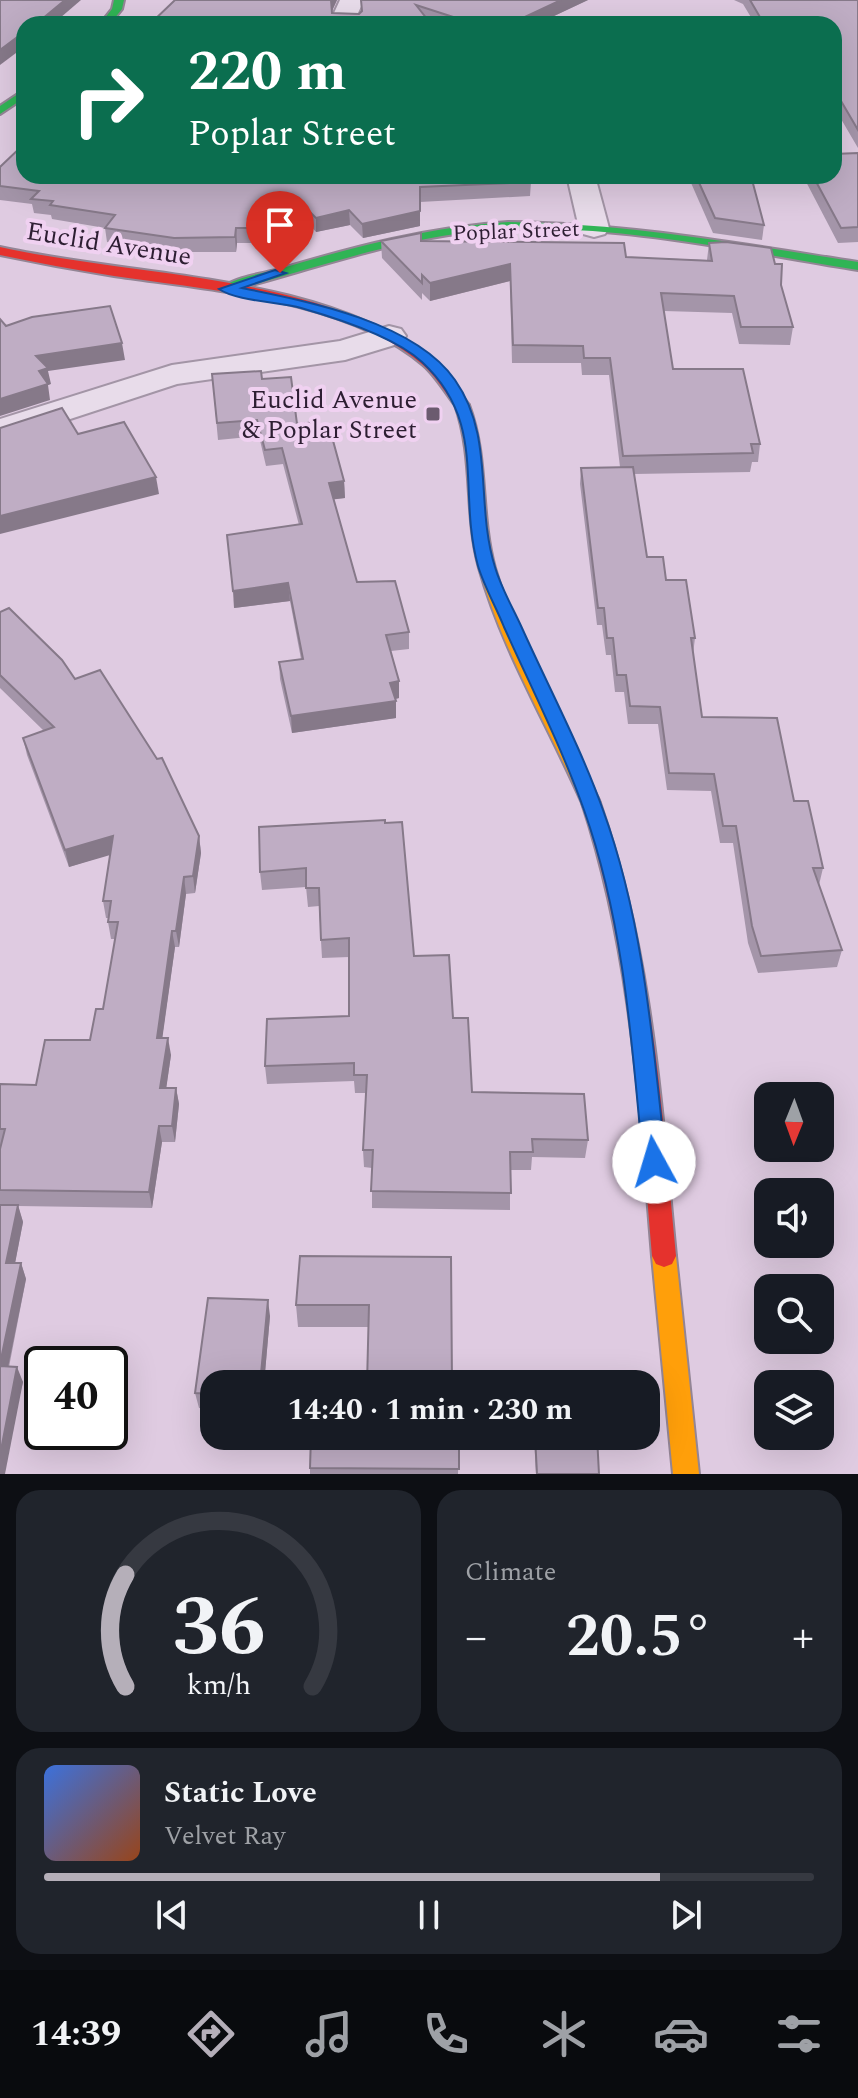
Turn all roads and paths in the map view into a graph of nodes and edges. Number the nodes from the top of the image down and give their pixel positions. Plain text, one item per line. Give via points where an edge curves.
1 (583, 184) edge
2 (594, 228) junction
3 (0, 251) edge
4 (858, 266) edge
5 (226, 289) junction
6 (389, 336) junction
7 (0, 431) edge
8 (686, 1474) edge

1 - 2 street
2 - 4 street, Poplar Street
2 - 5 street, Poplar Street via 506,226 442,233
3 - 5 street, Euclid Avenue
5 - 6 street, Euclid Avenue via 305,305
6 - 7 street via 345,350 172,375
6 - 8 street, Euclid Avenue via 449,380 464,410 475,449 486,567 593,809 612,868 639,1006

